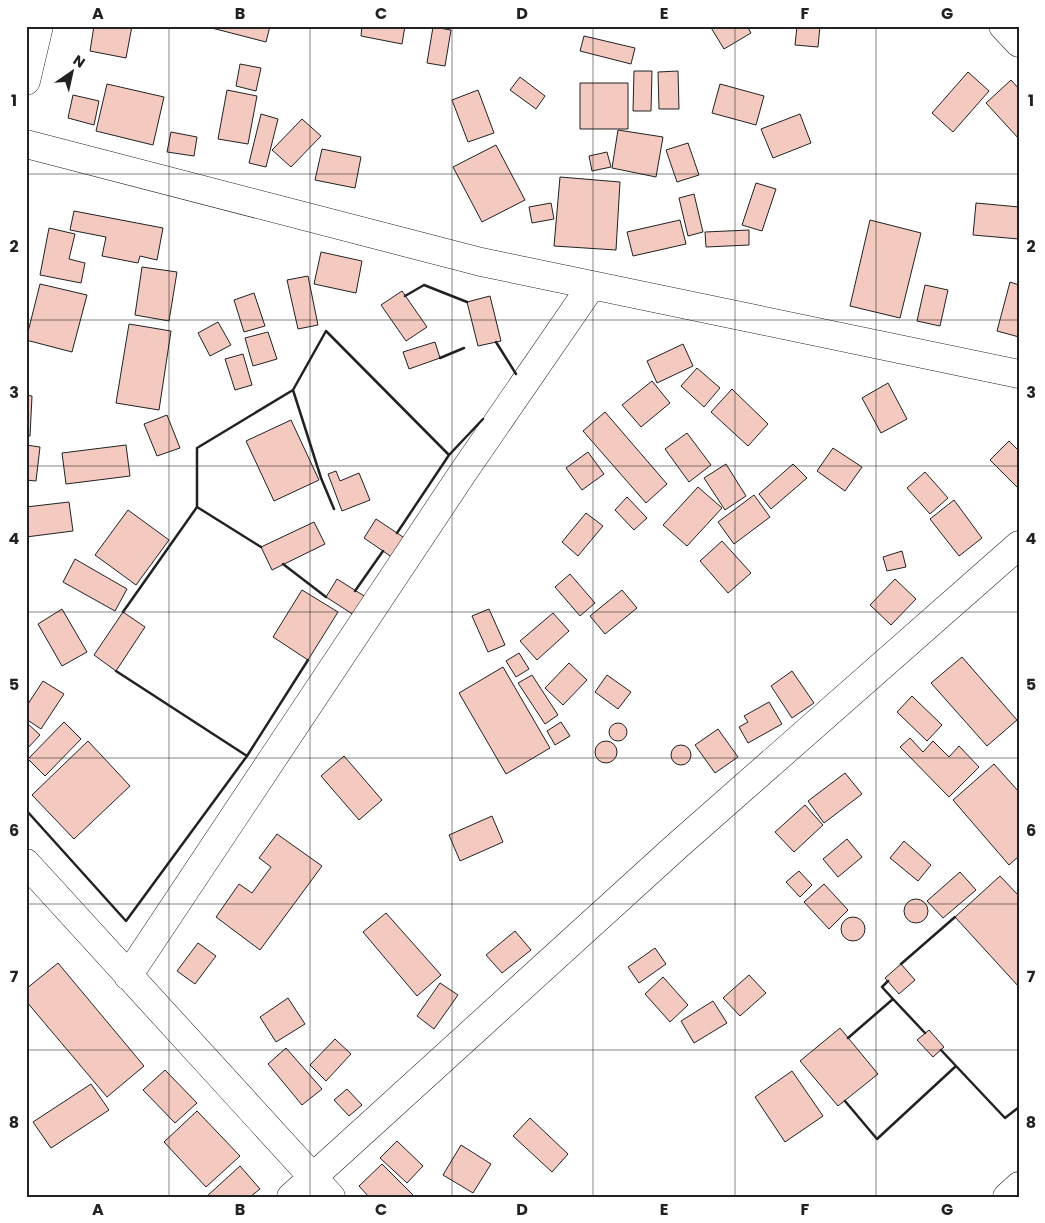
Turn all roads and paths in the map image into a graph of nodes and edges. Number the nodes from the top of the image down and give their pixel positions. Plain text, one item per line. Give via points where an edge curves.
1 (39, 26) edge
2 (1003, 26) edge
3 (1019, 43) edge
4 (26, 81) edge
5 (26, 144) edge
6 (592, 285) junction
7 (1019, 374) edge
8 (1019, 544) edge
9 (26, 863) edge
10 (128, 976) junction
11 (312, 1177) junction
12 (1019, 1186) edge
13 (290, 1197) edge
14 (331, 1197) edge
15 (1008, 1197) edge

1 - 4 street
2 - 3 street
5 - 6 street via 481,262
6 - 7 street
6 - 10 street via 462,474
8 - 11 street via 677,846
9 - 10 street
10 - 11 street
11 - 13 street
11 - 14 street
12 - 15 street

